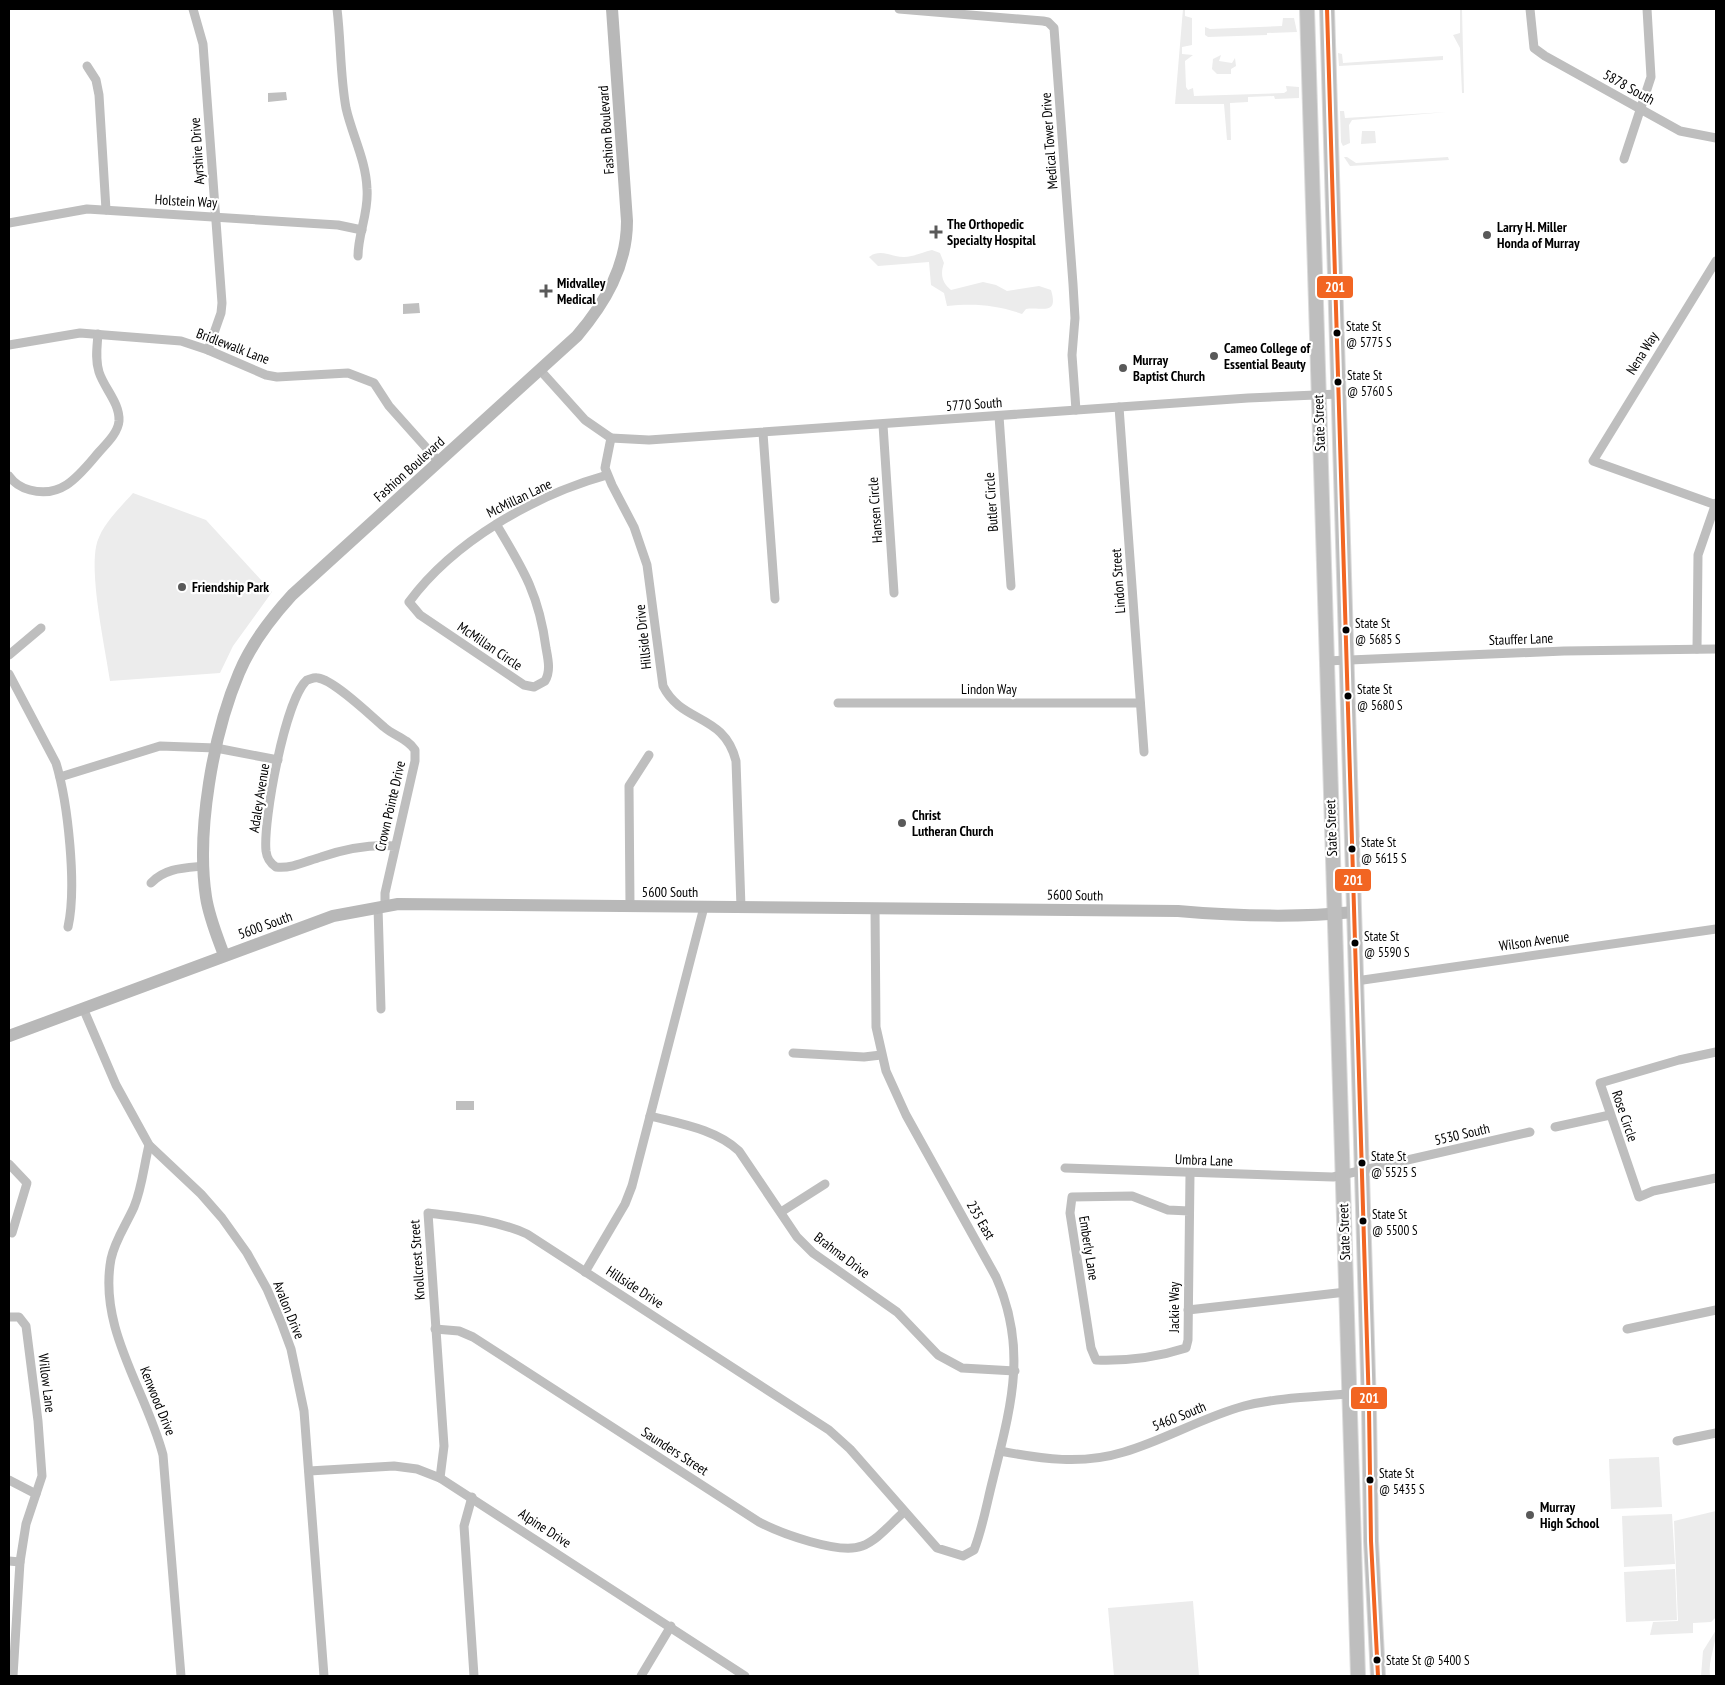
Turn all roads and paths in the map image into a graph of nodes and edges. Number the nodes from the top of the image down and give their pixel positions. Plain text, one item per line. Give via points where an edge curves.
1 (193, 9) edge
2 (337, 9) edge
3 (612, 9) edge
4 (898, 9) edge
5 (1307, 9) edge
6 (1327, 9) edge
7 (1530, 9) edge
8 (1648, 9) edge
9 (87, 66) dead end
10 (1641, 109) junction
11 (1716, 138) edge
12 (1624, 159) dead end
13 (106, 210) junction
14 (215, 217) junction
15 (9, 223) edge
16 (362, 230) junction
17 (358, 256) dead end
18 (1716, 261) edge
19 (98, 334) junction
20 (9, 345) edge
21 (208, 350) junction
22 (540, 370) junction
23 (1318, 394) junction
24 (1338, 394) junction
25 (1120, 407) junction
26 (1076, 410) junction
27 (999, 416) junction
28 (883, 425) junction
29 (763, 433) junction
30 (611, 438) junction
31 (439, 462) junction
32 (607, 475) junction
33 (9, 476) edge
34 (1716, 504) edge
35 (496, 524) junction
36 (1011, 586) dead end
37 (894, 594) dead end
38 (775, 599) dead end
39 (408, 602) joint
40 (40, 628) dead end
41 (1697, 649) junction
42 (1716, 649) edge
43 (9, 655) edge
44 (1346, 660) junction
45 (1326, 661) junction
46 (9, 674) edge
47 (313, 678) joint
48 (838, 703) dead end
49 (1140, 703) junction
50 (216, 748) junction
51 (1144, 752) dead end
52 (649, 755) dead end
53 (278, 760) junction
54 (60, 777) junction
55 (395, 846) junction
56 (204, 866) junction
57 (150, 883) dead end
58 (382, 906) junction
59 (630, 906) junction
60 (704, 907) junction
61 (741, 907) junction
62 (875, 908) junction
63 (1354, 912) junction
64 (1334, 914) junction
65 (68, 927) dead end
66 (1716, 929) edge
67 (224, 955) junction
68 (1356, 981) junction
69 (83, 1008) junction
70 (381, 1009) dead end
71 (9, 1036) edge
72 (1716, 1052) edge
73 (793, 1053) dead end
74 (881, 1055) junction
75 (1610, 1115) junction
76 (650, 1116) junction
77 (1555, 1127) dead end
78 (1530, 1132) dead end
79 (149, 1144) junction
80 (9, 1164) edge
81 (1065, 1168) dead end
82 (1362, 1172) junction
83 (1190, 1174) junction
84 (1342, 1175) junction
85 (1716, 1178) edge
86 (825, 1184) dead end
87 (1189, 1211) junction
88 (781, 1212) junction
89 (12, 1233) dead end
90 (585, 1272) junction
91 (1346, 1292) junction
92 (1188, 1310) junction
93 (1716, 1310) edge
94 (9, 1317) edge
95 (1627, 1328) dead end
96 (436, 1330) junction
97 (1096, 1360) joint
98 (1014, 1371) junction
99 (1368, 1392) junction
100 (1349, 1394) junction
101 (1716, 1433) edge
102 (1676, 1441) dead end
103 (1000, 1451) junction
104 (309, 1471) junction
105 (440, 1478) junction
106 (9, 1480) edge
107 (36, 1494) junction
108 (472, 1497) junction
109 (904, 1512) junction
110 (971, 1553) joint
111 (9, 1561) edge
112 (20, 1562) junction
113 (671, 1626) junction
114 (14, 1676) edge
115 (182, 1676) edge
116 (324, 1676) edge
117 (474, 1676) edge
118 (641, 1676) edge
119 (746, 1676) edge
120 (1358, 1676) edge
121 (1378, 1676) edge

1 - 14 street, Ayrshire Drive via 203,44
2 - 16 street via 345,100 366,178 368,208
3 - 22 street, Fashion Boulevard via 626,194 625,248 601,305 577,336
4 - 26 street, Medical Tower Drive via 1043,21 1055,31 1075,318 1072,355
5 - 23 main road, State Street
6 - 24 main road, State Street
7 - 10 street, 5878 South via 1534,48
8 - 10 street via 1651,77
9 - 13 street via 96,80 99,95
10 - 11 street, 5878 South via 1680,131
10 - 12 street
13 - 14 street, Holstein Way
13 - 15 street, Holstein Way via 72,211
14 - 16 street, Holstein Way via 338,225
14 - 21 street, Ayrshire Drive via 221,313
16 - 17 street
18 - 34 street, Nena Way via 1593,461
19 - 20 street, Bridlewalk Lane via 63,334
19 - 21 street, Bridlewalk Lane via 181,342
19 - 33 street via 96,355 99,372 118,410 118,426 112,437 76,479 57,490 26,489
21 - 31 street, Bridlewalk Lane via 266,375 348,373 374,383 389,406
22 - 30 street via 584,420
22 - 31 street, Fashion Boulevard
23 - 24 street, 5770 South
23 - 25 street, 5770 South
23 - 45 main road, State Street
24 - 44 main road, State Street
25 - 26 street, 5770 South
25 - 49 street, Lindon Street
26 - 27 street, 5770 South
27 - 28 street, 5770 South
27 - 36 street, Butler Circle
28 - 29 street, 5770 South
28 - 37 street, Hansen Circle
29 - 30 street, 5770 South via 649,440
29 - 38 street
30 - 32 street via 606,460
31 - 50 street, Fashion Boulevard via 276,613 239,673
32 - 35 street, McMillan Lane via 516,512
32 - 61 street, Hillside Drive via 634,527 647,565 663,686 674,702 716,727 732,746 736,761
34 - 41 street via 1698,554
35 - 39 street, McMillan Lane via 474,538
35 - 39 street, McMillan Circle via 536,598 549,671 545,682 534,687 524,685 420,615
40 - 43 street
41 - 42 street, Stauffer Lane
41 - 44 street, Stauffer Lane
44 - 45 street, Stauffer Lane
44 - 63 main road, State Street
45 - 64 main road, State Street
46 - 54 street via 56,763
47 - 53 street, Adaley Avenue via 304,683 292,707
47 - 55 street, Crown Pointe Drive via 328,682 405,739 415,750
48 - 49 street, Lindon Way
49 - 51 street, Lindon Street
50 - 53 street
50 - 54 street via 160,746
50 - 56 street, Fashion Boulevard via 205,823
52 - 59 street via 629,786
53 - 55 street, Adaley Avenue via 266,844 270,862 276,867 289,867 351,849
54 - 65 street via 67,824 72,907
55 - 58 street, Crown Pointe Drive
56 - 57 street via 168,870
56 - 67 street, Fashion Boulevard via 210,913
58 - 59 street, 5600 South
58 - 67 street, 5600 South via 333,916
58 - 70 street, Crown Pointe Drive
59 - 60 street, 5600 South
60 - 61 street, 5600 South
60 - 76 street, Hillside Drive
61 - 62 street, 5600 South
62 - 64 street, 5600 South
62 - 74 street, 235 East via 874,1008
63 - 64 street, 5600 South
63 - 68 main road, State Street
64 - 84 main road, State Street
66 - 68 street, Wilson Avenue
67 - 69 street, 5600 South
68 - 82 main road, State Street
69 - 71 street, 5600 South
69 - 79 street, Avalon Drive via 116,1085
72 - 75 street, Rose Circle via 1600,1083
73 - 74 street
74 - 98 street, 235 East via 894,1092 1005,1298 1014,1340
75 - 77 street
75 - 85 street, Rose Circle via 1639,1197
76 - 88 street, Brahma Drive via 716,1134 730,1142
76 - 90 street, Hillside Drive via 625,1204
78 - 82 street, 5530 South
79 - 104 street, Avalon Drive via 222,1218 267,1288 299,1381
79 - 115 street, Kenwood Drive via 138,1197 112,1258 109,1294 120,1343 157,1429 164,1454
80 - 89 street via 26,1183
81 - 83 street, Umbra Lane
82 - 84 street, 5530 South
82 - 99 main road, State Street
83 - 84 street, Umbra Lane
83 - 87 street, Jackie Way
84 - 91 main road, State Street
86 - 88 street
87 - 92 street, Jackie Way
87 - 97 street, Emberly Lane via 1168,1210 1132,1196 1072,1198 1070,1213 1091,1348
88 - 98 street, Brahma Drive via 797,1237 813,1253 897,1312 938,1355 962,1368
90 - 96 street, Knollcrest Street via 509,1226 428,1213
90 - 109 street, Hillside Drive via 829,1430 850,1449
91 - 92 street
91 - 100 main road, State Street
92 - 97 street, Jackie Way via 1186,1348 1111,1361
93 - 95 street
94 - 107 street, Willow Lane via 19,1317 26,1326 42,1476
96 - 105 street, Knollcrest Street via 444,1446
96 - 109 street, Saunders Street via 459,1331 473,1337 758,1522 787,1535 853,1548 872,1541
98 - 103 street, 235 East
99 - 100 street, 5460 South
99 - 121 main road, State Street via 1371,1550
100 - 103 street, 5460 South via 1244,1406 1124,1452 1096,1458 1060,1460
100 - 120 main road, State Street
101 - 102 street
103 - 110 street, 235 East via 980,1532
104 - 105 street, Alpine Drive via 394,1466 417,1469
104 - 116 street, Avalon Drive
105 - 108 street, Alpine Drive
106 - 107 street
107 - 112 street, Willow Lane via 26,1524
108 - 113 street, Alpine Drive
108 - 117 street via 464,1526
109 - 110 street, Hillside Drive via 937,1548 963,1556
111 - 112 street
112 - 114 street, Willow Lane
113 - 118 street
113 - 119 street, Alpine Drive

